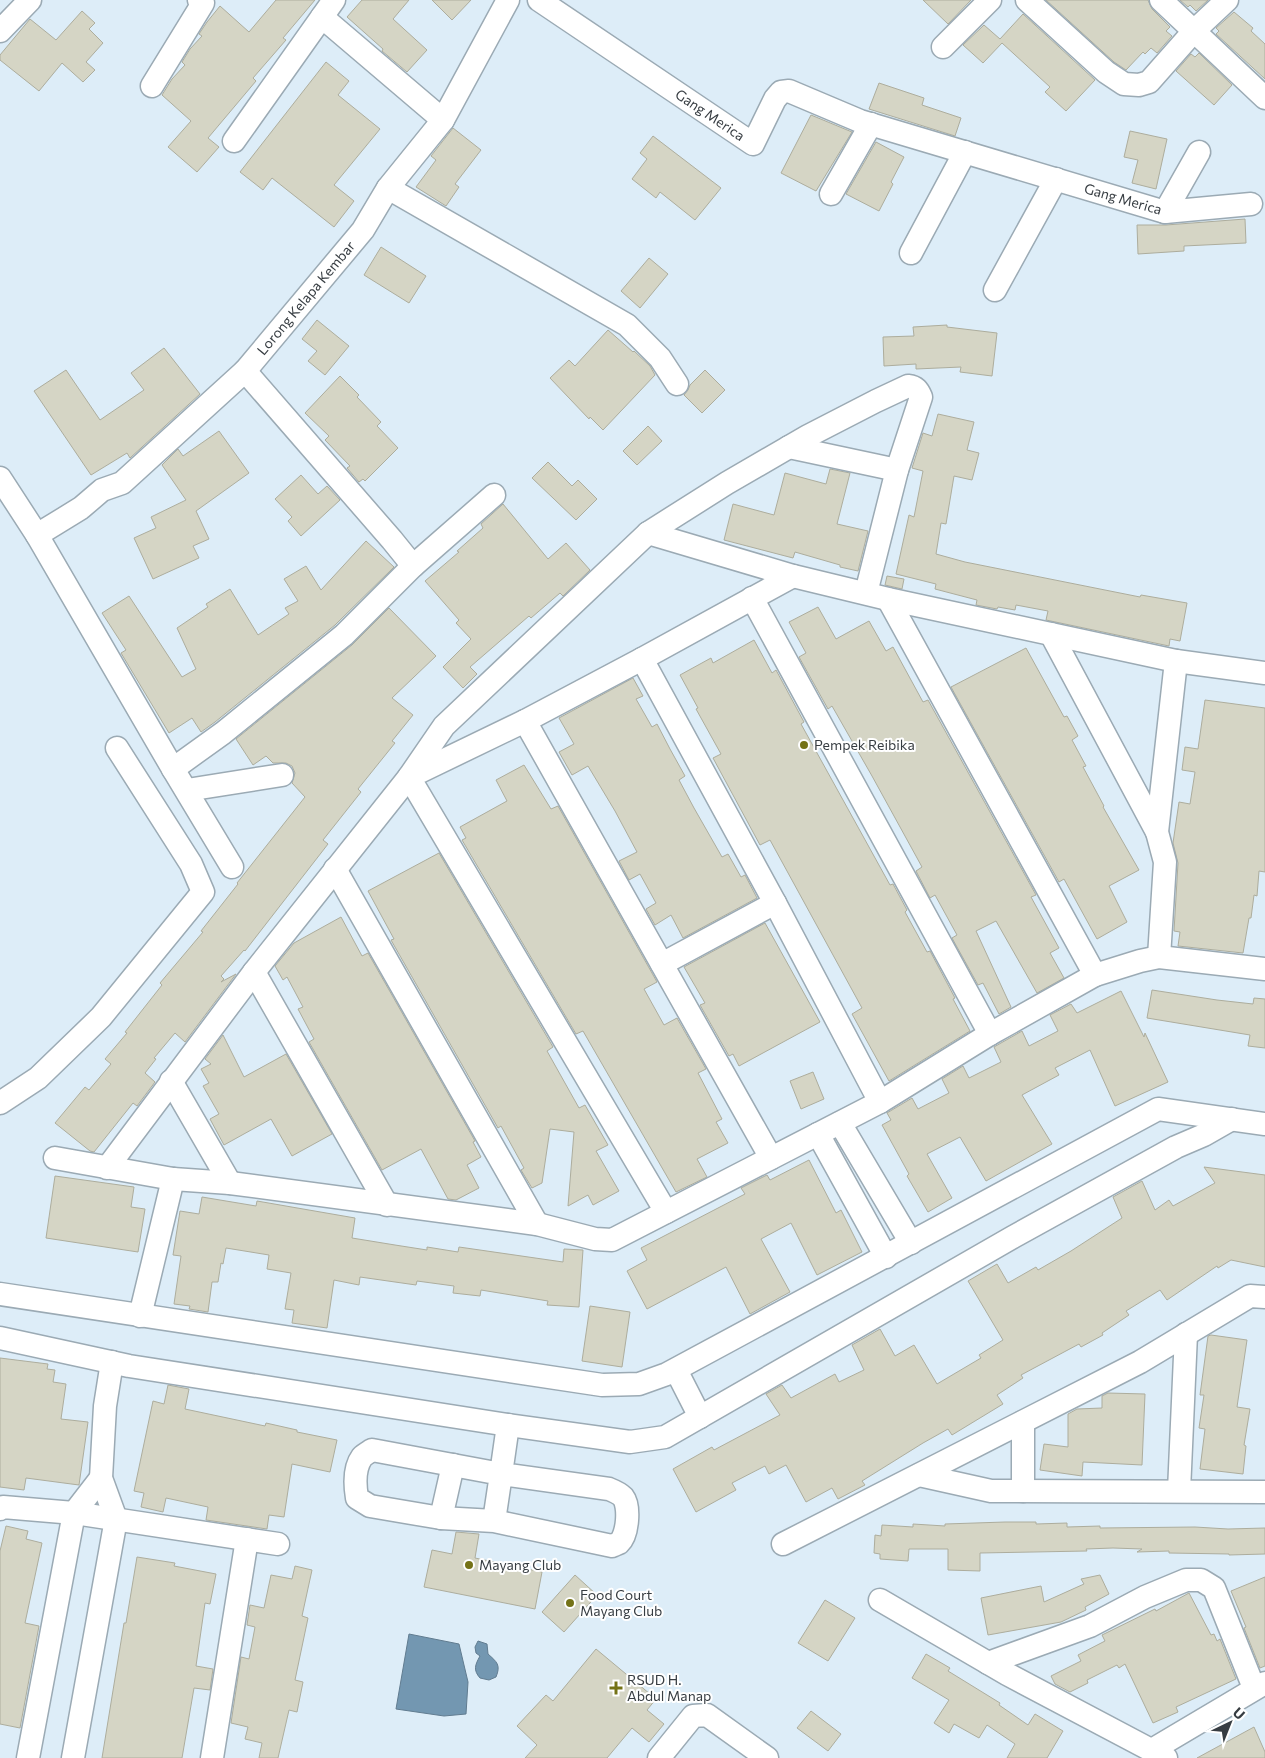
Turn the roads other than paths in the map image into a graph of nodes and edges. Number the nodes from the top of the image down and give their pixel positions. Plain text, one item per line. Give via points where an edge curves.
1 (30, 0) edge
2 (508, 0) edge
3 (539, 0) edge
4 (990, 0) edge
5 (1027, 0) edge
6 (1162, 0) edge
7 (1227, 0) edge
8 (202, 1) edge
9 (328, 8) edge
10 (0, 31) edge
11 (1194, 31) junction
12 (943, 47) dead end
13 (152, 86) dead end
14 (1265, 98) edge
15 (443, 120) junction
16 (871, 124) junction
17 (234, 141) dead end
18 (965, 152) junction
19 (1199, 152) dead end
20 (1056, 179) junction
21 (388, 188) junction
22 (831, 194) dead end
23 (1251, 204) dead end
24 (1165, 212) junction
25 (911, 253) dead end
26 (995, 290) dead end
27 (245, 370) junction
28 (677, 384) dead end
29 (789, 446) junction
30 (897, 470) junction
31 (0, 478) edge
32 (494, 495) dead end
33 (648, 533) junction
34 (38, 535) junction
35 (413, 566) junction
36 (793, 576) junction
37 (866, 594) junction
38 (752, 598) junction
39 (888, 599) junction
40 (1051, 634) junction
41 (642, 659) junction
42 (1176, 661) junction
43 (1265, 672) edge
44 (525, 721) junction
45 (118, 748) dead end
46 (173, 769) junction
47 (282, 775) dead end
48 (409, 777) junction
49 (187, 790) junction
50 (1157, 832) junction
51 (232, 867) dead end
52 (335, 869) junction
53 (775, 903) junction
54 (1160, 957) junction
55 (662, 964) junction
56 (1265, 969) edge
57 (254, 972) junction
58 (1096, 976) junction
59 (990, 1034) junction
60 (171, 1081) junction
61 (880, 1102) junction
62 (0, 1103) edge
63 (1232, 1119) junction
64 (840, 1123) junction
65 (1265, 1124) edge
66 (818, 1134) junction
67 (54, 1158) dead end
68 (771, 1158) junction
69 (107, 1168) junction
70 (173, 1179) junction
71 (230, 1183) junction
72 (387, 1205) junction
73 (666, 1212) junction
74 (537, 1224) junction
75 (911, 1243) junction
76 (886, 1257) junction
77 (0, 1294) edge
78 (1265, 1297) edge
79 (140, 1316) junction
80 (1186, 1334) junction
81 (0, 1338) edge
82 (112, 1362) junction
83 (676, 1370) junction
84 (700, 1417) junction
85 (1023, 1422) junction
86 (508, 1425) junction
87 (453, 1465) junction
88 (501, 1474) junction
89 (919, 1475) junction
90 (100, 1478) junction
91 (1022, 1491) junction
92 (1179, 1491) junction
93 (1265, 1492) edge
94 (0, 1509) edge
95 (74, 1512) junction
96 (441, 1518) junction
97 (116, 1519) junction
98 (494, 1521) junction
99 (247, 1539) junction
100 (278, 1544) dead end
101 (783, 1544) dead end
102 (880, 1600) dead end
103 (988, 1663) junction
104 (1260, 1686) edge
105 (1159, 1754) edge
106 (758, 1755) edge
107 (28, 1758) edge
108 (73, 1758) edge
109 (212, 1758) edge
110 (659, 1758) edge

1 - 10 street
2 - 15 street, Lorong Kelapa Kembar
3 - 16 street, Gang Merica via 753,144 781,92 790,91
4 - 12 street
5 - 11 street via 1106,72 1124,84 1149,82
6 - 11 street
7 - 11 street
8 - 13 street
9 - 15 street
9 - 17 street
11 - 14 street
15 - 21 street, Lorong Kelapa Kembar
16 - 18 street, Gang Merica
16 - 22 street
18 - 20 street, Gang Merica
18 - 25 street
19 - 24 street
20 - 24 street, Gang Merica
20 - 26 street
21 - 27 street, Lorong Kelapa Kembar via 363,230
21 - 28 street via 627,325 660,358
23 - 24 street, Gang Merica
27 - 34 street, Lorong Kelapa Kembar via 122,483 102,490 81,508
27 - 35 street
29 - 30 street
29 - 30 street via 876,401 908,386 914,387 921,398
29 - 33 street
30 - 37 street
31 - 34 street
32 - 35 street
33 - 36 street
33 - 48 street via 444,726
34 - 46 street
35 - 46 street via 344,636
36 - 37 street
36 - 38 street
37 - 39 street
38 - 41 street
38 - 59 street
39 - 40 street
39 - 58 street
40 - 42 street
40 - 50 street
41 - 44 street
41 - 53 street
42 - 43 street
42 - 50 street
44 - 48 street
44 - 55 street
45 - 62 street via 191,864 203,892 100,1018 38,1078
46 - 49 street
47 - 49 street
48 - 52 street
48 - 73 street
49 - 51 street
50 - 54 street via 1165,862
52 - 57 street
52 - 74 street
53 - 55 street
53 - 61 street
54 - 56 street
54 - 58 street via 1140,960
55 - 68 street
57 - 60 street
57 - 72 street
58 - 59 street
59 - 61 street
60 - 69 street
60 - 71 street
61 - 64 street
63 - 65 street
63 - 75 street via 1158,1109
63 - 84 street via 1013,1237
64 - 66 street
64 - 75 street
66 - 68 street
66 - 76 street
67 - 69 street
68 - 73 street
69 - 70 street
70 - 71 street
70 - 79 street
71 - 72 street
72 - 74 street
73 - 74 street via 612,1240 595,1239
75 - 76 street
76 - 83 street
77 - 79 street
78 - 80 street via 1250,1296
79 - 83 street via 602,1385 639,1384
80 - 85 street via 1140,1362
80 - 92 street
81 - 82 street
82 - 86 street
82 - 90 street
83 - 84 street
84 - 86 street via 665,1437 630,1442
85 - 89 street
85 - 91 street
86 - 88 street
87 - 88 street
87 - 96 street
87 - 96 street via 372,1450 362,1458 357,1471 357,1498 370,1506
88 - 98 street
88 - 98 street via 609,1489 624,1498 628,1513 622,1538 612,1546
89 - 91 street via 991,1491
89 - 101 street
90 - 95 street
90 - 97 street
91 - 92 street
92 - 93 street
94 - 95 street
95 - 97 street
95 - 107 street
96 - 98 street
97 - 99 street
97 - 108 street
99 - 100 street
99 - 109 street
102 - 103 street
103 - 104 street via 1090,1626 1186,1580 1202,1580 1214,1588
103 - 105 street
104 - 105 street
106 - 110 street via 707,1715 693,1716

